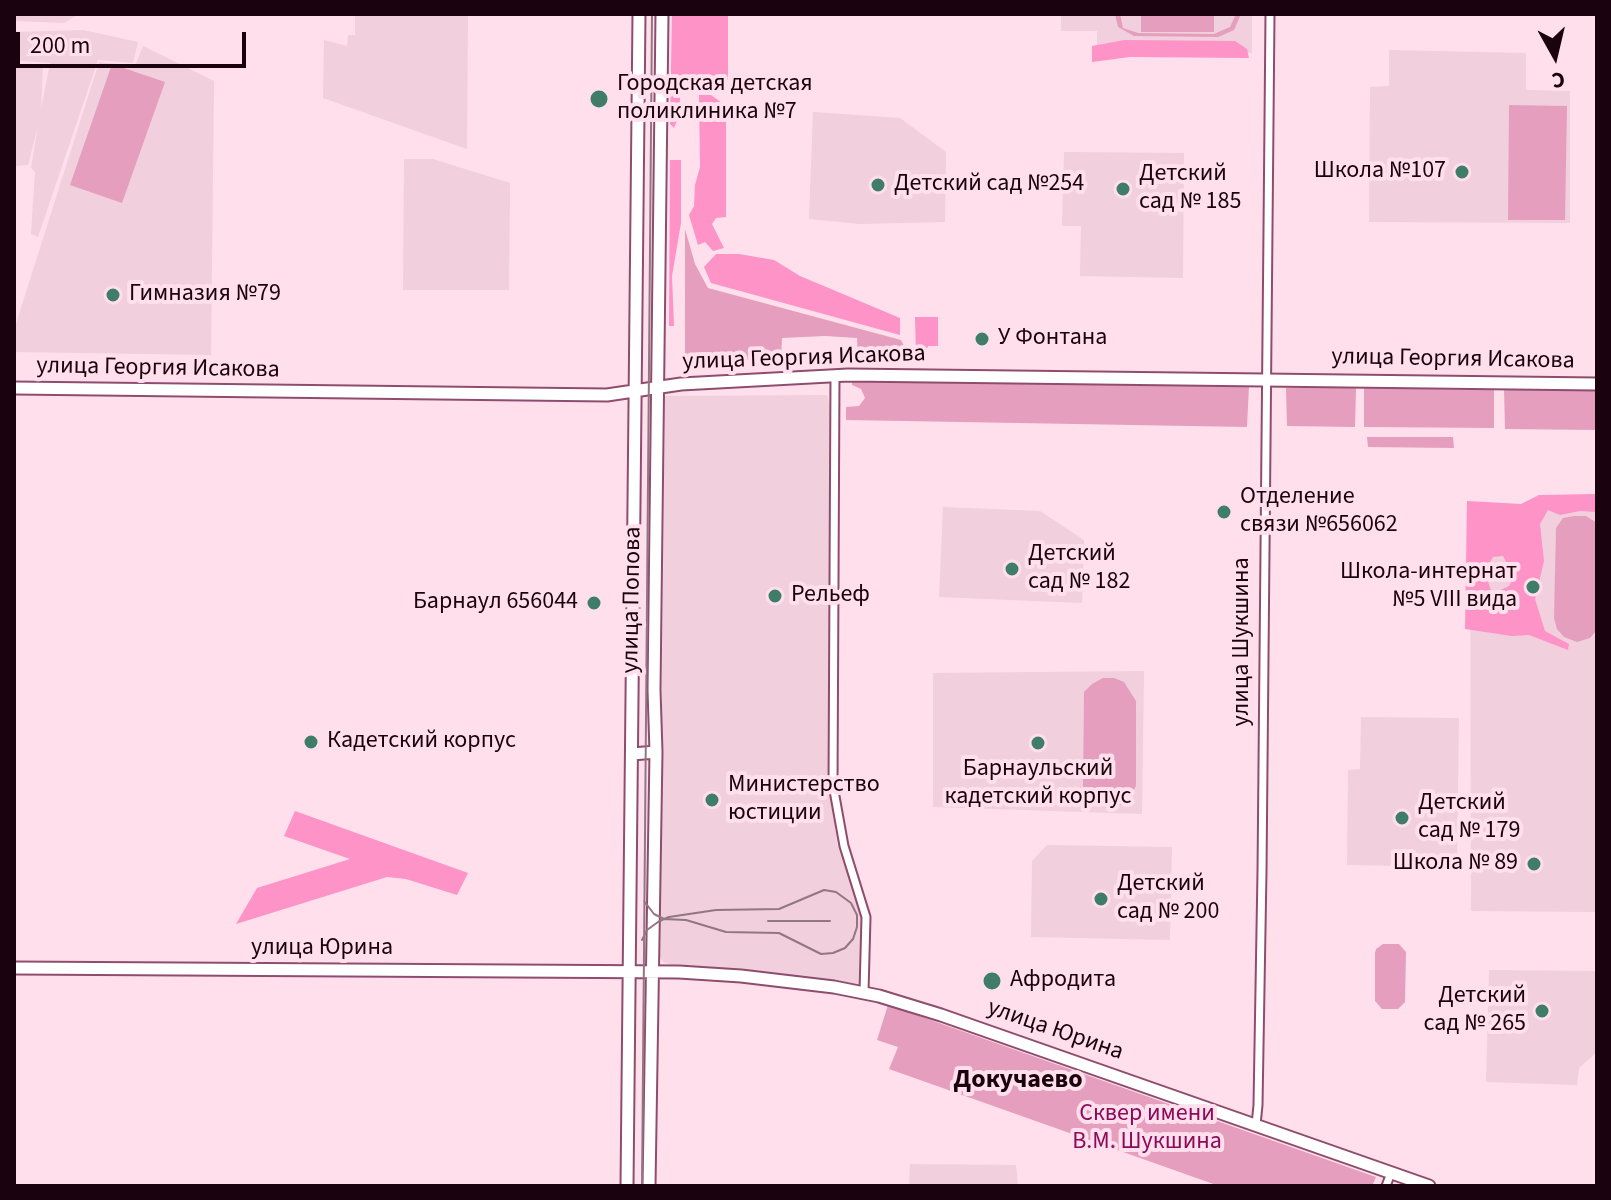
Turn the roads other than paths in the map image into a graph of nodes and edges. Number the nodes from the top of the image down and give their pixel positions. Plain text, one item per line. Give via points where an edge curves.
1 (639, 14) edge
2 (662, 14) edge
3 (1270, 14) edge
4 (835, 376) junction
5 (1266, 380) junction
6 (1597, 384) edge
7 (14, 388) edge
8 (658, 389) junction
9 (634, 393) junction
10 (656, 752) junction
11 (632, 754) junction
12 (14, 968) edge
13 (630, 972) junction
14 (653, 972) junction
15 (864, 992) junction
16 (1256, 1125) junction
17 (1391, 1173) junction
18 (627, 1186) edge
19 (649, 1186) edge
20 (1386, 1186) edge
21 (1429, 1186) edge

1 - 9 main road, улица Попова
2 - 8 main road, улица Попова
3 - 5 street, улица Шукшина
4 - 5 main road, улица Георгия Исакова
4 - 8 main road, улица Георгия Исакова
4 - 15 street via 833,785 844,846 866,917
5 - 6 main road, улица Георгия Исакова
5 - 16 street, улица Шукшина
7 - 9 main road, улица Георгия Исакова
8 - 9 main road, улица Георгия Исакова
8 - 10 main road, улица Попова
9 - 11 main road, улица Попова
10 - 11 main road
10 - 14 main road, улица Попова
11 - 13 main road, улица Попова
12 - 13 main road, улица Юрина
13 - 14 main road, улица Юрина
13 - 18 main road, улица Попова
14 - 15 main road, улица Юрина via 771,978
14 - 19 main road, улица Попова
15 - 16 main road, улица Юрина
16 - 17 main road, улица Юрина
17 - 20 street
17 - 21 main road, улица Юрина

